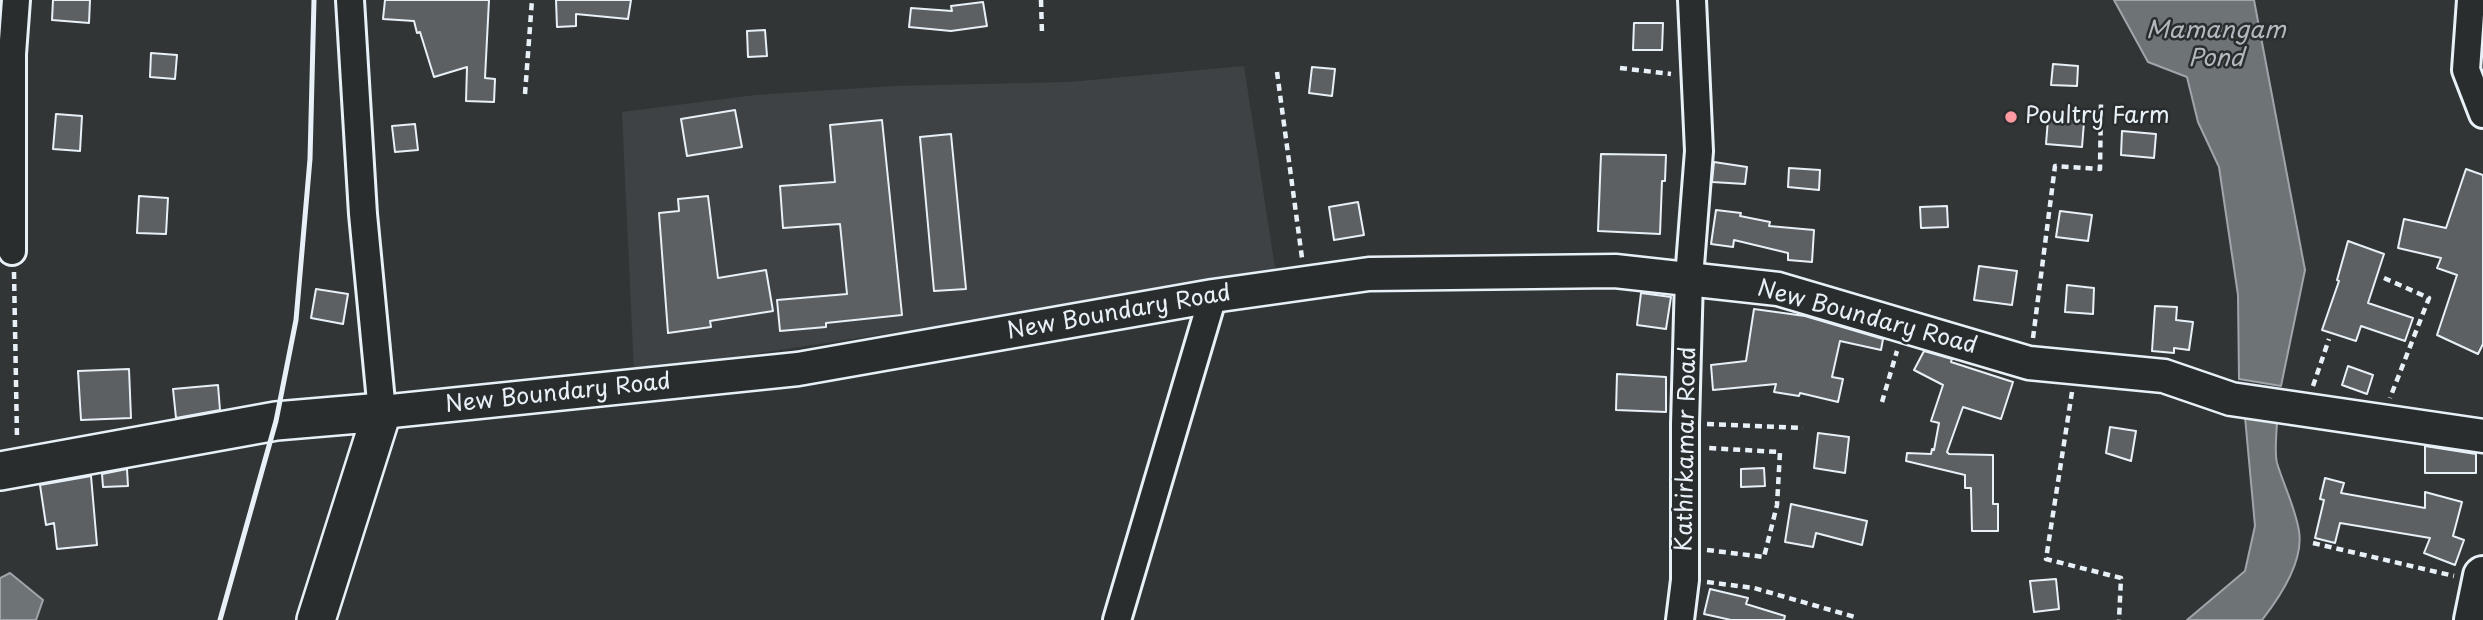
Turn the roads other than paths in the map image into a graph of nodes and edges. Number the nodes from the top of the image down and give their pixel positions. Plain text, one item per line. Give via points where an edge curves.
1 (16, 0) edge
2 (350, 0) edge
3 (1692, 0) edge
4 (2471, 0) edge
5 (2483, 114) edge
6 (13, 257) road end
7 (1689, 278) junction
8 (1213, 296) junction
9 (382, 412) junction
10 (2483, 436) edge
11 (9, 469) edge
12 (2482, 579) edge
13 (316, 620) edge
14 (1117, 620) edge
15 (1680, 620) edge
16 (2474, 620) edge

1 - 6 street
2 - 9 street via 363,214
3 - 7 street, Kathirkamar Road via 1699,151
4 - 5 street via 2466,70
7 - 8 street, New Boundary Road via 1615,271 1369,274
7 - 10 street, New Boundary Road via 1778,289 2029,363 2164,376 2231,399
7 - 15 street, Kathirkamar Road via 1685,580
8 - 9 street, New Boundary Road via 798,369
8 - 14 street
9 - 11 main road, New Boundary Road via 276,421
9 - 13 main road
12 - 16 main road

